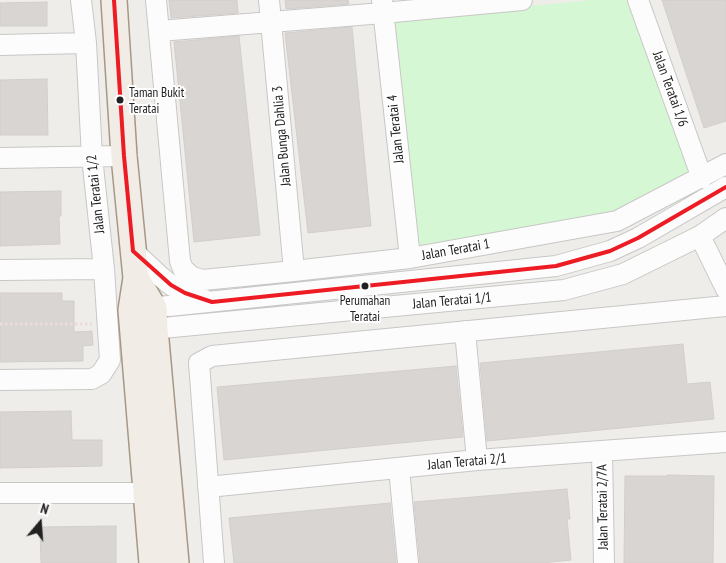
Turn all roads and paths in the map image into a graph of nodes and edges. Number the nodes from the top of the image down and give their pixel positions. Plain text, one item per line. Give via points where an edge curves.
1 (81, 0) edge
2 (114, 0) edge
3 (156, 0) edge
4 (269, 0) edge
5 (522, 0) edge
6 (638, 0) edge
7 (383, 7) edge
8 (271, 22) junction
9 (159, 31) junction
10 (86, 43) junction
11 (0, 45) edge
12 (124, 156) junction
13 (92, 157) junction
14 (0, 158) edge
15 (726, 164) edge
16 (702, 178) junction
17 (726, 188) edge
18 (726, 218) edge
19 (700, 236) junction
20 (133, 251) junction
21 (410, 258) junction
22 (104, 269) junction
23 (0, 270) edge
24 (294, 272) junction
25 (726, 289) edge
26 (212, 302) junction
27 (726, 306) edge
28 (143, 319) junction
29 (0, 324) edge
30 (109, 324) junction
31 (464, 331) junction
32 (0, 380) edge
33 (726, 442) edge
34 (602, 451) junction
35 (477, 460) junction
36 (399, 468) junction
37 (208, 487) junction
38 (0, 493) edge
39 (146, 493) junction
40 (152, 563) edge
41 (176, 563) edge
42 (214, 563) edge
43 (408, 563) edge
44 (604, 563) edge

1 - 10 street, Jalan Teratai 1/2
2 - 12 main road
3 - 9 street
4 - 8 street, Jalan Bunga Dahlia 3
5 - 7 street
6 - 16 street, Jalan Teratai 1/6
7 - 8 street
7 - 21 street, Jalan Teratai 4
8 - 9 street
8 - 24 street, Jalan Bunga Dahlia 3
9 - 24 street, Jalan Teratai 1 via 183,269 192,277 203,280
10 - 11 street
10 - 13 street, Jalan Teratai 1/2
12 - 13 street
12 - 20 main road
13 - 14 street
13 - 22 street, Jalan Teratai 1/2
15 - 16 street, Jalan Teratai 1
16 - 21 street, Jalan Teratai 1 via 617,221
17 - 26 street, Jalan Teratai 1/1 via 638,238 556,266
18 - 19 street, Jalan Teratai 1/1
19 - 25 street
19 - 28 street, Jalan Teratai 1/1 via 623,274 564,290
20 - 26 street via 171,285
20 - 28 main road
21 - 24 street, Jalan Teratai 1
22 - 23 street
22 - 30 street, Jalan Teratai 1/2
26 - 28 street, Jalan Teratai 1/1
27 - 31 street
28 - 39 main road
28 - 41 main road
29 - 30 path
30 - 32 street, Jalan Teratai 1/2 via 110,360 101,374 92,379
31 - 35 street
31 - 37 street via 212,356 199,363
33 - 34 street, Jalan Teratai 2/1
34 - 35 street, Jalan Teratai 2/1
34 - 44 street, Jalan Teratai 2/7A
35 - 36 street, Jalan Teratai 2/1
36 - 37 street, Jalan Teratai 2/1
36 - 43 street
37 - 42 street
38 - 39 street
39 - 40 main road

